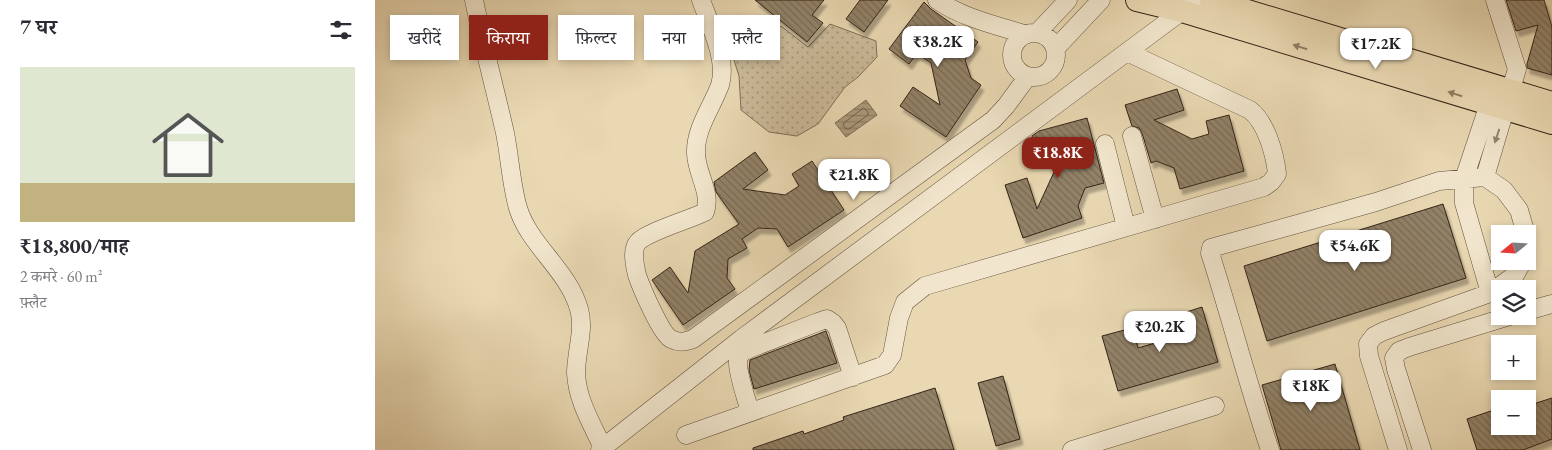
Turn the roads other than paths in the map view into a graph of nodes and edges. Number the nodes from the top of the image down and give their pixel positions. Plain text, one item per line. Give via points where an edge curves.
1 (474, 0) edge
2 (701, 0) edge
3 (937, 0) edge
4 (1068, 0) edge
5 (1101, 0) edge
6 (1137, 0) edge
7 (1211, 0) edge
8 (1495, 0) edge
9 (1188, 6) edge
10 (1030, 34) junction
11 (1055, 49) junction
12 (1127, 52) junction
13 (1028, 76) junction
14 (1500, 98) junction
15 (1552, 103) edge
16 (1552, 123) edge
17 (1132, 136) dead end
18 (1105, 144) dead end
19 (1485, 177) junction
20 (1464, 178) junction
21 (1155, 219) junction
22 (1523, 225) edge
23 (1126, 227) junction
24 (1518, 270) edge
25 (1490, 294) junction
26 (1552, 304) edge
27 (1536, 308) edge
28 (1491, 322) edge
29 (853, 377) junction
30 (1215, 406) dead end
31 (750, 412) junction
32 (686, 435) dead end
33 (602, 449) edge
34 (1072, 450) edge
35 (1270, 450) edge
36 (1398, 450) edge
37 (1423, 450) edge

1 - 33 street via 505,134 518,209 527,228 572,290 579,310 576,374 580,397
2 - 13 street via 722,66 720,83 697,140 696,155 708,203 705,212 638,242 634,255 637,276 661,330 670,339 683,343 693,339 993,120
3 - 10 street via 969,16
4 - 10 street
5 - 11 street
6 - 9 main road
7 - 14 main road
8 - 14 street via 1517,65
9 - 12 street
14 -> 9 main road
10 - 11 street via 1048,38
10 - 13 street via 1015,43 1011,57 1017,69
11 - 13 street via 1054,62 1047,72
12 - 21 street via 1257,115 1276,164 1277,174 1264,186
12 - 33 street via 741,339
14 - 15 main road
14 - 16 main road
14 -> 19 street
14 - 20 street
17 - 21 street
18 - 23 street
19 - 20 street
19 - 22 street via 1504,190 1519,210
20 - 25 street via 1464,203
20 - 35 street via 1439,181 1211,248
21 - 23 street
23 - 29 street via 925,286 905,302 892,355 885,365
24 - 25 street
25 - 36 street via 1384,331 1368,344
26 - 27 street
28 - 37 street via 1409,346 1394,358
29 - 31 street
29 - 31 street via 837,328 827,319 818,322 744,351 739,356 739,371
30 - 34 street
31 - 32 street

